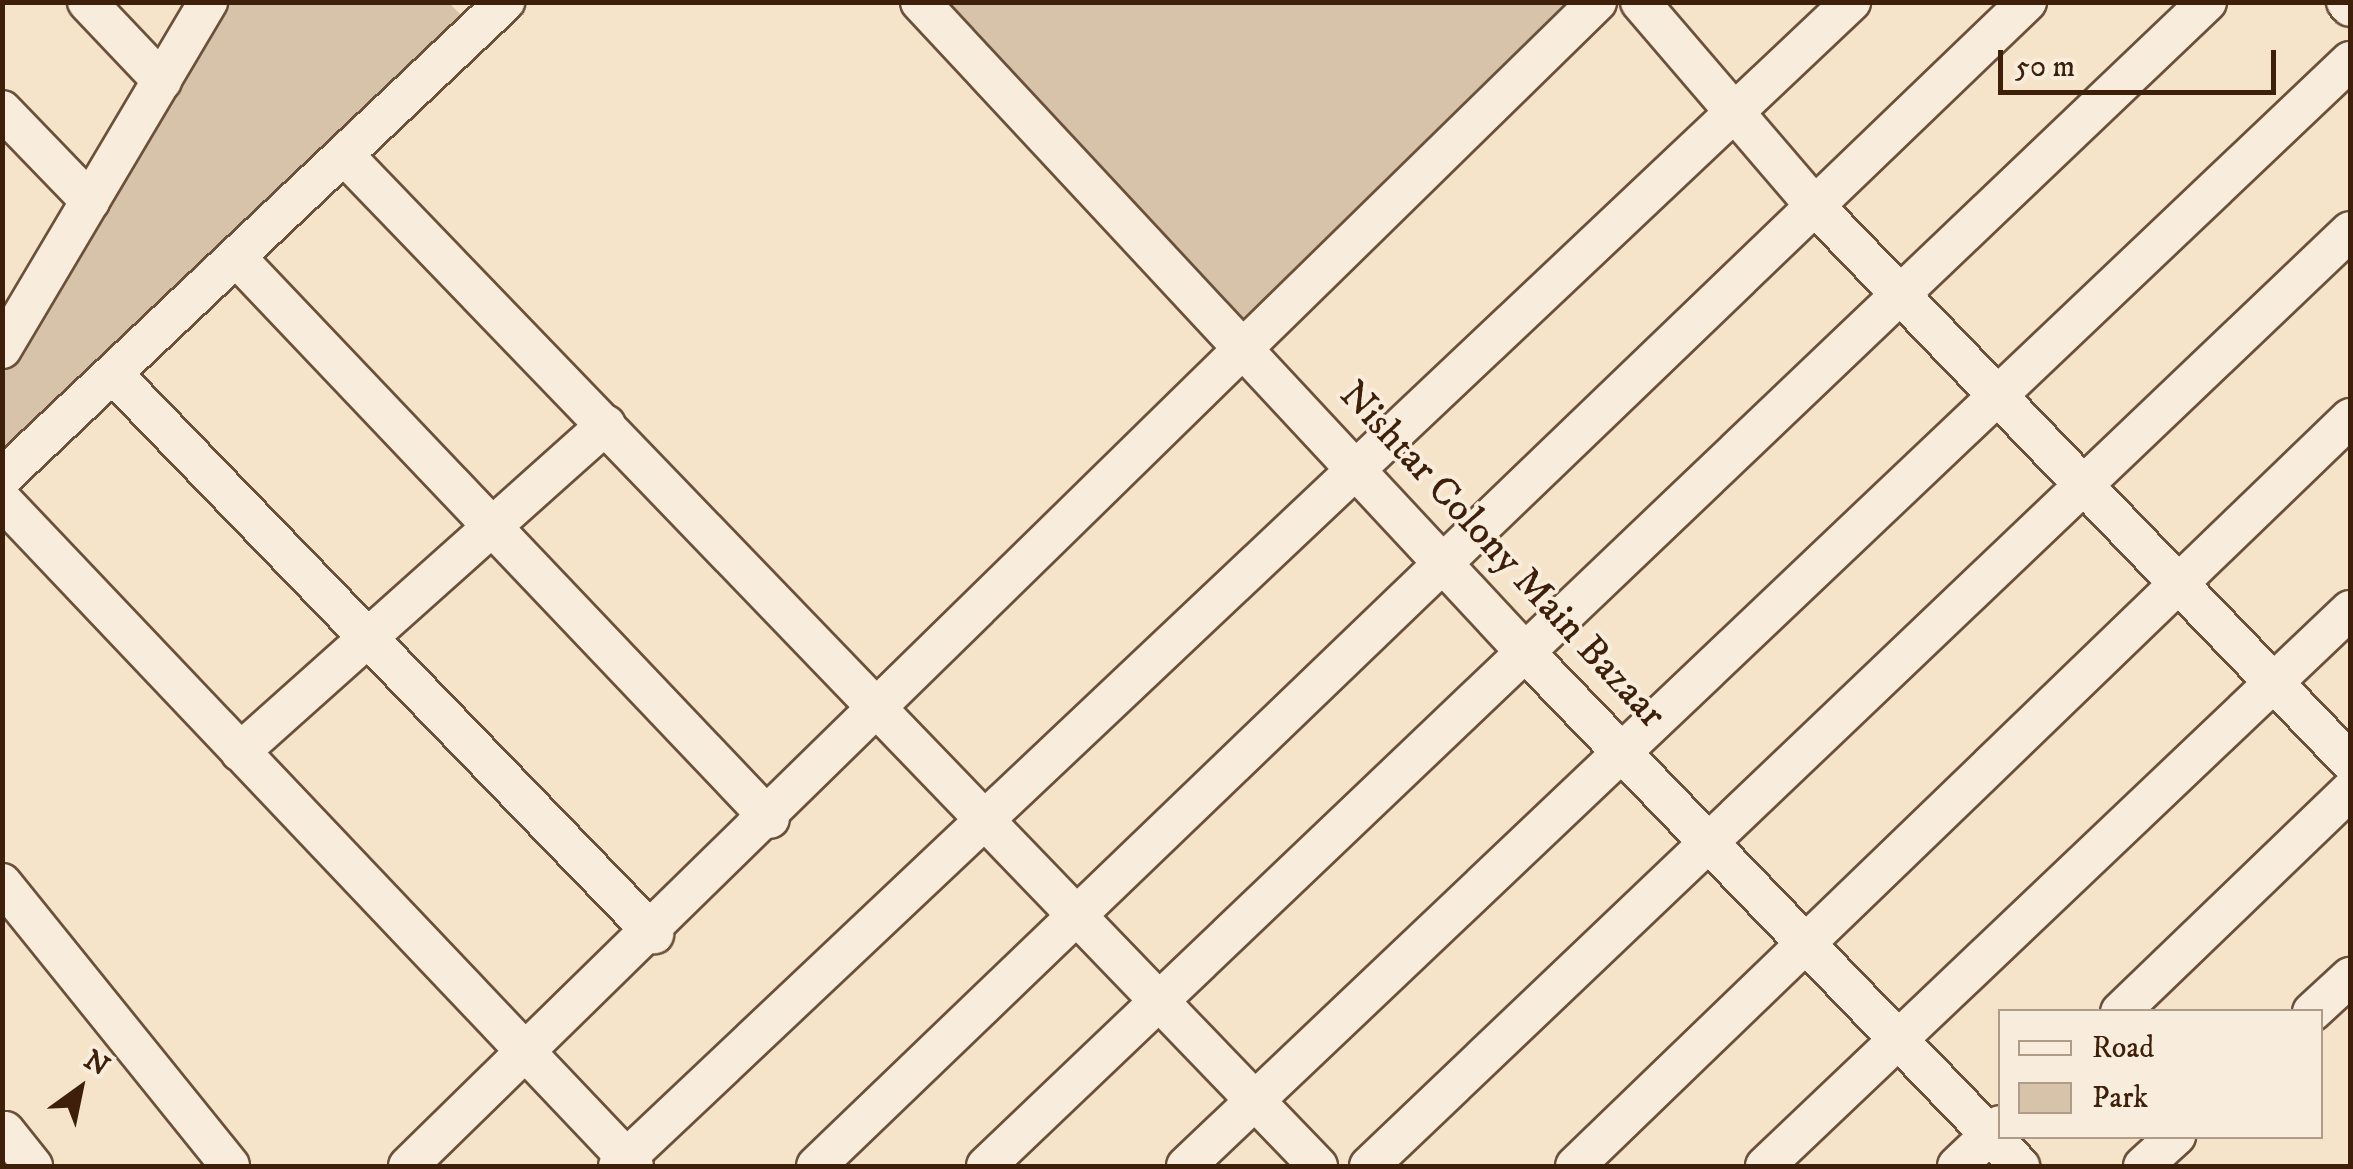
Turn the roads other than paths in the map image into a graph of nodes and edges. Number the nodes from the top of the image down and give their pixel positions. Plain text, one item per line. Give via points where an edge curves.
1 (87, 2) edge
2 (208, 2) edge
3 (505, 2) edge
4 (920, 2) edge
5 (1598, 2) edge
6 (1640, 2) edge
7 (1851, 2) edge
8 (2026, 2) edge
9 (2206, 2) edge
10 (2350, 61) edge
11 (162, 81) junction
12 (2, 110) edge
13 (1734, 113) junction
14 (344, 155) junction
15 (90, 202) junction
16 (1815, 206) junction
17 (2350, 232) edge
18 (236, 258) junction
19 (1904, 291) junction
20 (8, 325) edge
21 (1246, 350) junction
22 (113, 374) junction
23 (1997, 396) junction
24 (2350, 418) edge
25 (606, 425) junction
26 (1359, 467) junction
27 (2, 478) edge
28 (2084, 486) junction
29 (2, 500) edge
30 (494, 531) junction
31 (1447, 560) junction
32 (2177, 586) junction
33 (2350, 610) edge
34 (367, 636) junction
35 (1524, 652) junction
36 (2272, 685) junction
37 (881, 710) junction
38 (1624, 751) junction
39 (240, 752) junction
40 (2350, 762) edge
41 (2350, 791) edge
42 (770, 819) junction
43 (982, 820) junction
44 (1709, 842) junction
45 (2, 883) edge
46 (1074, 915) junction
47 (654, 934) junction
48 (1807, 946) junction
49 (2350, 976) edge
50 (1156, 1004) junction
51 (2123, 1009) edge
52 (2315, 1009) edge
53 (1898, 1040) junction
54 (530, 1056) junction
55 (1253, 1102) junction
56 (1996, 1130) edge
57 (5, 1131) edge
58 (2002, 1139) edge
59 (2173, 1139) edge
60 (626, 1164) edge
61 (33, 1166) edge
62 (230, 1166) edge
63 (408, 1166) edge
64 (816, 1166) edge
65 (986, 1166) edge
66 (1186, 1166) edge
67 (1318, 1166) edge
68 (1369, 1166) edge
69 (1575, 1166) edge
70 (1765, 1166) edge
71 (1957, 1166) edge
72 (2020, 1166) edge
73 (2143, 1166) edge

1 - 11 street
2 - 11 street
3 - 14 street
4 - 21 street, Nishtar Colony Main Bazaar
5 - 21 street
6 - 13 street
7 - 13 street
8 - 16 street
9 - 19 street
10 - 23 street
11 - 15 street
12 - 15 street
13 - 16 street
13 - 26 street
14 - 18 street
14 - 25 street
15 - 20 street
16 - 19 street
16 - 31 street
17 - 28 street
18 - 22 street
18 - 30 street
19 - 23 street
19 - 35 street
21 - 26 street, Nishtar Colony Main Bazaar
21 - 37 street
22 - 27 street
22 - 34 street
23 - 28 street
23 - 38 street
24 - 32 street
25 - 30 street
25 - 37 street
26 - 31 street, Nishtar Colony Main Bazaar
26 - 43 street
28 - 32 street
28 - 44 street
29 - 39 street
30 - 34 street
30 - 42 street
31 - 35 street, Nishtar Colony Main Bazaar
31 - 46 street
32 - 36 street
32 - 48 street
33 - 36 street
34 - 39 street
34 - 47 street
35 - 38 street, Nishtar Colony Main Bazaar
35 - 50 street
36 - 40 street
36 - 53 street
37 - 42 street
37 - 43 street
38 - 44 street, Nishtar Colony Main Bazaar
38 - 55 street
39 - 54 street
41 - 51 street
42 - 47 street
43 - 46 street
43 - 60 street
44 - 48 street, Nishtar Colony Main Bazaar
44 - 68 street
45 - 62 street
46 - 50 street
46 - 64 street
47 - 54 street
48 - 53 street, Nishtar Colony Main Bazaar
48 - 69 street
49 - 52 street
50 - 55 street
50 - 65 street
53 - 56 street, Nishtar Colony Main Bazaar
53 - 70 street
54 - 60 street
54 - 63 street
55 - 66 street
55 - 67 street
56 - 71 street
57 - 61 street
58 - 72 street, Nishtar Colony Main Bazaar
59 - 73 street

